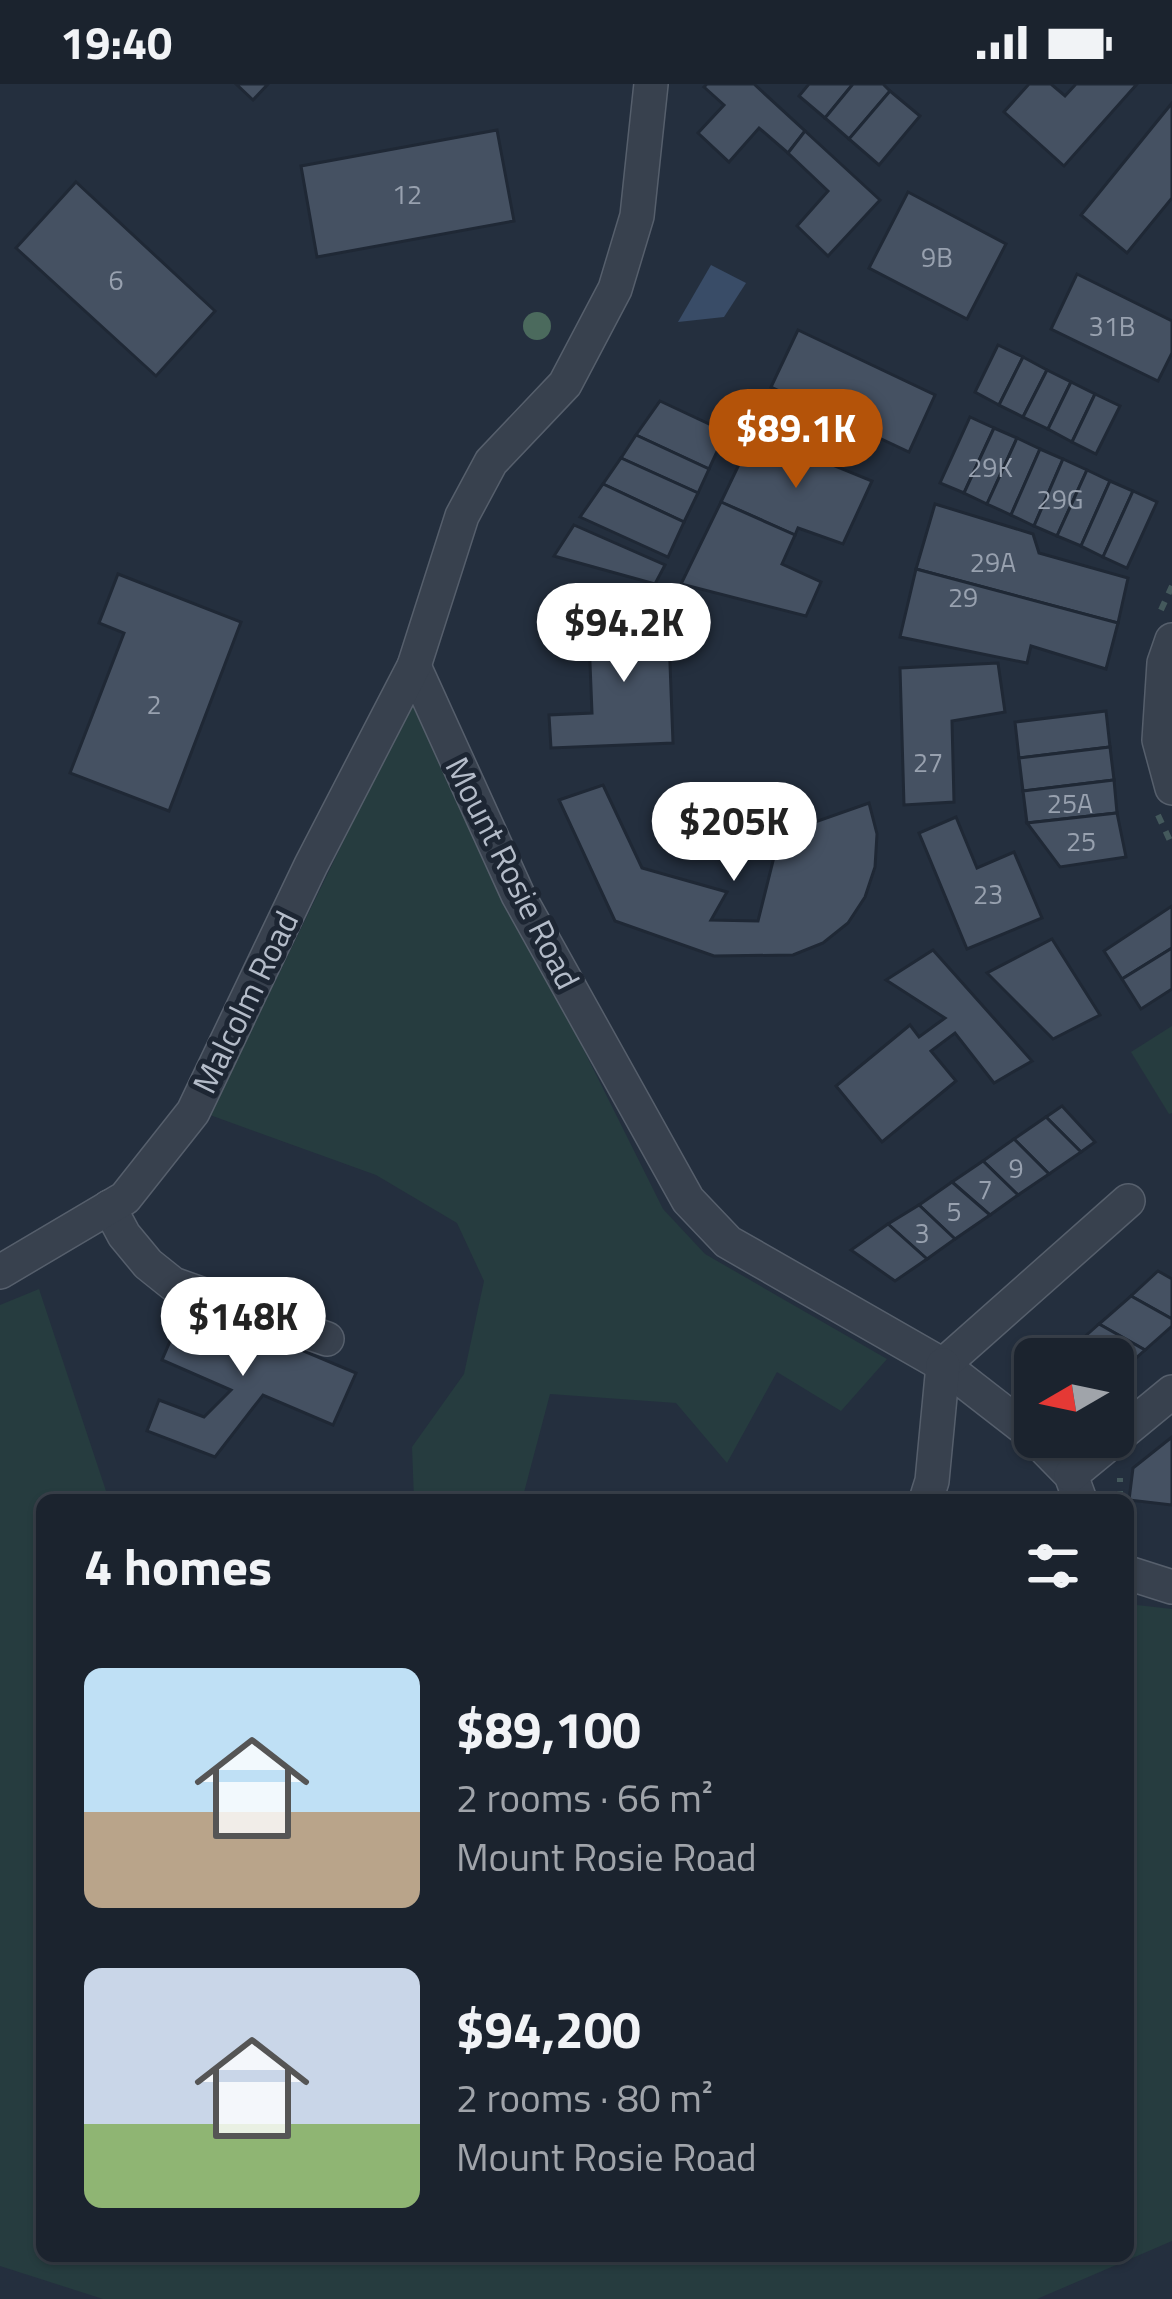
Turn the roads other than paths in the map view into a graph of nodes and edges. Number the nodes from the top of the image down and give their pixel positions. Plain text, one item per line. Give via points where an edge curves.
1 (651, 84) edge
2 (1172, 640) edge
3 (414, 666) junction
4 (1172, 788) edge
5 (1127, 1201) dead end
6 (109, 1207) junction
7 (0, 1272) edge
8 (327, 1339) dead end
9 (944, 1365) junction
10 (1172, 1392) edge
11 (1076, 1487) edge
12 (928, 1494) edge
13 (1134, 1575) edge
14 (1172, 1587) edge

1 - 3 street via 637,216 615,289 565,384 491,462 462,516
2 - 4 street via 1159,740
3 - 6 street, Malcolm Road via 193,1112
3 - 9 street, Mount Rosie Road via 518,895 688,1200 728,1242
5 - 9 street
6 - 7 street, Malcolm Road
6 - 8 street via 172,1284
9 - 11 street, Mount Rosie Road via 1028,1431
9 - 12 street
10 - 11 street
13 - 14 street

